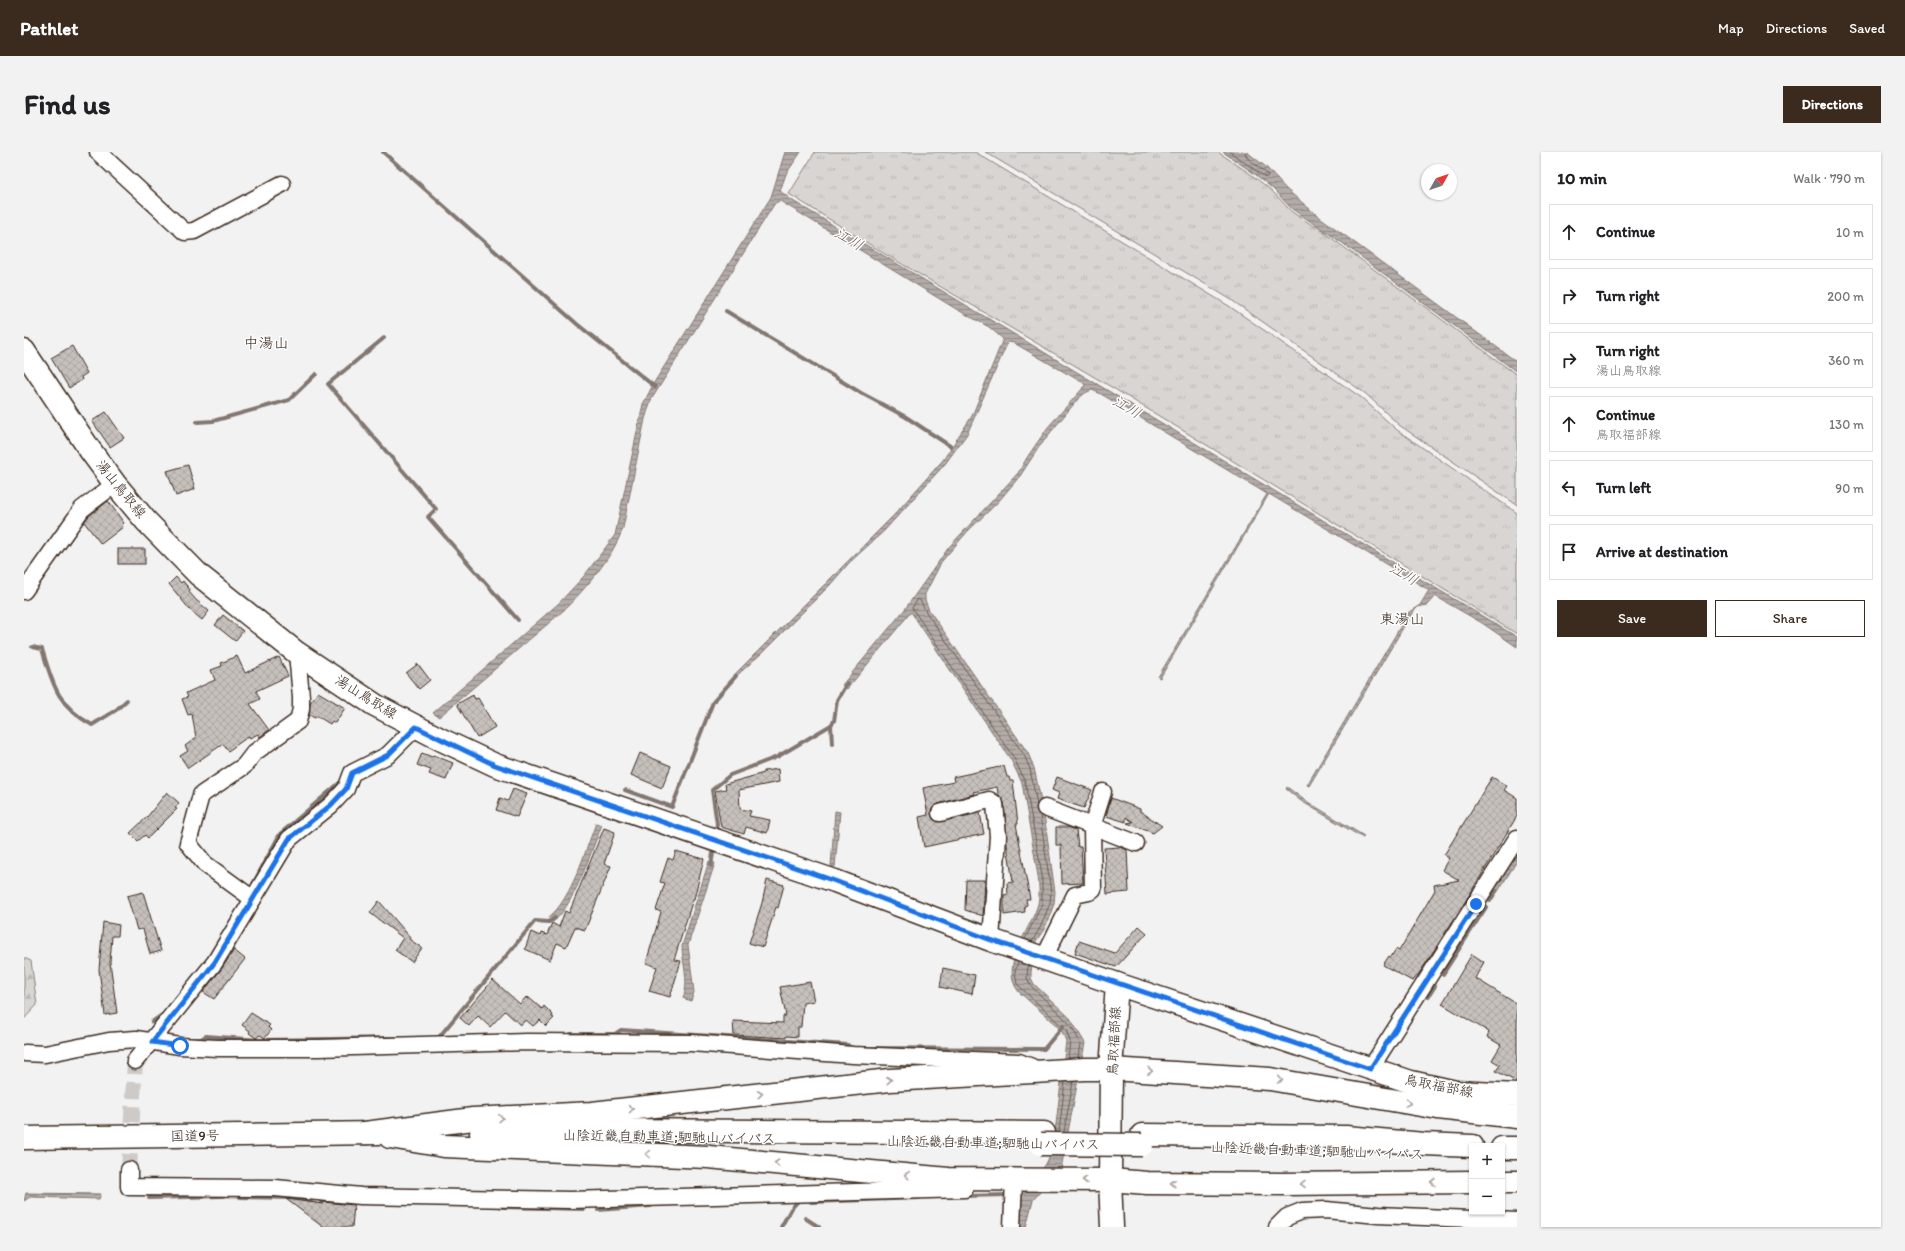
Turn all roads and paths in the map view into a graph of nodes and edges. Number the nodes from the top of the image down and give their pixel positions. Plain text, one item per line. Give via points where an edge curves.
1 (98, 152) edge
2 (282, 184) dead end
3 (24, 351) edge
4 (115, 484) junction
5 (24, 591) edge
6 (297, 653) junction
7 (416, 727) junction
8 (1103, 792) dead end
9 (1045, 808) dead end
10 (940, 813) dead end
11 (1092, 827) junction
12 (1517, 838) edge
13 (1136, 843) dead end
14 (253, 899) junction
15 (991, 940) junction
16 (1044, 958) junction
17 (1117, 984) junction
18 (152, 1042) junction
19 (25, 1053) dead end
20 (135, 1062) tunnel mouth
21 (1111, 1069) junction
22 (1370, 1069) junction
23 (1048, 1070) junction
24 (1517, 1095) edge
25 (1517, 1117) edge
26 (365, 1133) junction
27 (24, 1138) edge
28 (1142, 1140) junction
29 (1469, 1146) edge
30 (1505, 1148) edge
31 (1517, 1148) edge
32 (1469, 1158) edge
33 (1505, 1160) edge
34 (1517, 1160) edge
35 (129, 1170) tunnel mouth
36 (1022, 1180) junction
37 (1110, 1180) junction
38 (1469, 1182) edge
39 (1505, 1182) edge
40 (1517, 1182) edge
41 (1517, 1221) edge
42 (1012, 1227) edge
43 (1112, 1227) edge
44 (1278, 1227) edge

1 - 2 street via 185,232 194,231
3 - 4 main road, 湯山鳥取線
4 - 5 street via 82,509
4 - 6 main road, 湯山鳥取線 via 146,521 199,575
6 - 7 main road, 湯山鳥取線 via 375,705
6 - 14 street via 301,697 298,721 254,753 244,766 200,795 188,842 205,864
7 - 14 street via 388,755 352,773 346,789 331,805 289,839
7 - 15 main road, 湯山鳥取線 via 495,765 835,881
8 - 11 street
9 - 11 street
10 - 15 street via 989,800 995,804 998,836
11 - 13 street
11 - 16 street via 1093,889 1075,895
12 - 22 street
14 - 18 street via 215,962
15 - 16 main road, 湯山鳥取線
16 - 17 main road, 湯山鳥取線
17 - 21 main road, 鳥取福部線
17 - 22 main road, 鳥取福部線
18 - 19 street via 136,1039 115,1040 45,1054
18 - 20 street
18 - 23 street via 217,1048 526,1042 691,1042 853,1055 1019,1062
21 - 23 main road
21 -> 25 main road via 1270,1079 1438,1108
21 - 37 main road, 鳥取福部線
22 - 24 main road, 鳥取福部線 via 1411,1082 1449,1090
26 -> 23 main road via 473,1119 592,1113 890,1080
26 - 27 main road, 国道9号
26 - 28 main road, 山陰近畿自動車道;駟馳山バイパス via 604,1130
36 -> 26 main road via 948,1179 708,1157 444,1146
28 - 29 main road, 山陰近畿自動車道;駟馳山バイパス via 1346,1137
28 - 32 main road, 山陰近畿自動車道;駟馳山バイパス
30 - 31 main road
33 - 34 main road
35 - 36 street via 128,1187 275,1188 361,1196 570,1200 1001,1188
37 -> 36 main road
36 - 42 street
38 -> 37 main road via 1284,1184 1147,1183
37 - 43 main road, 鳥取福部線
39 - 40 main road
41 - 44 street via 1310,1210 1286,1217

